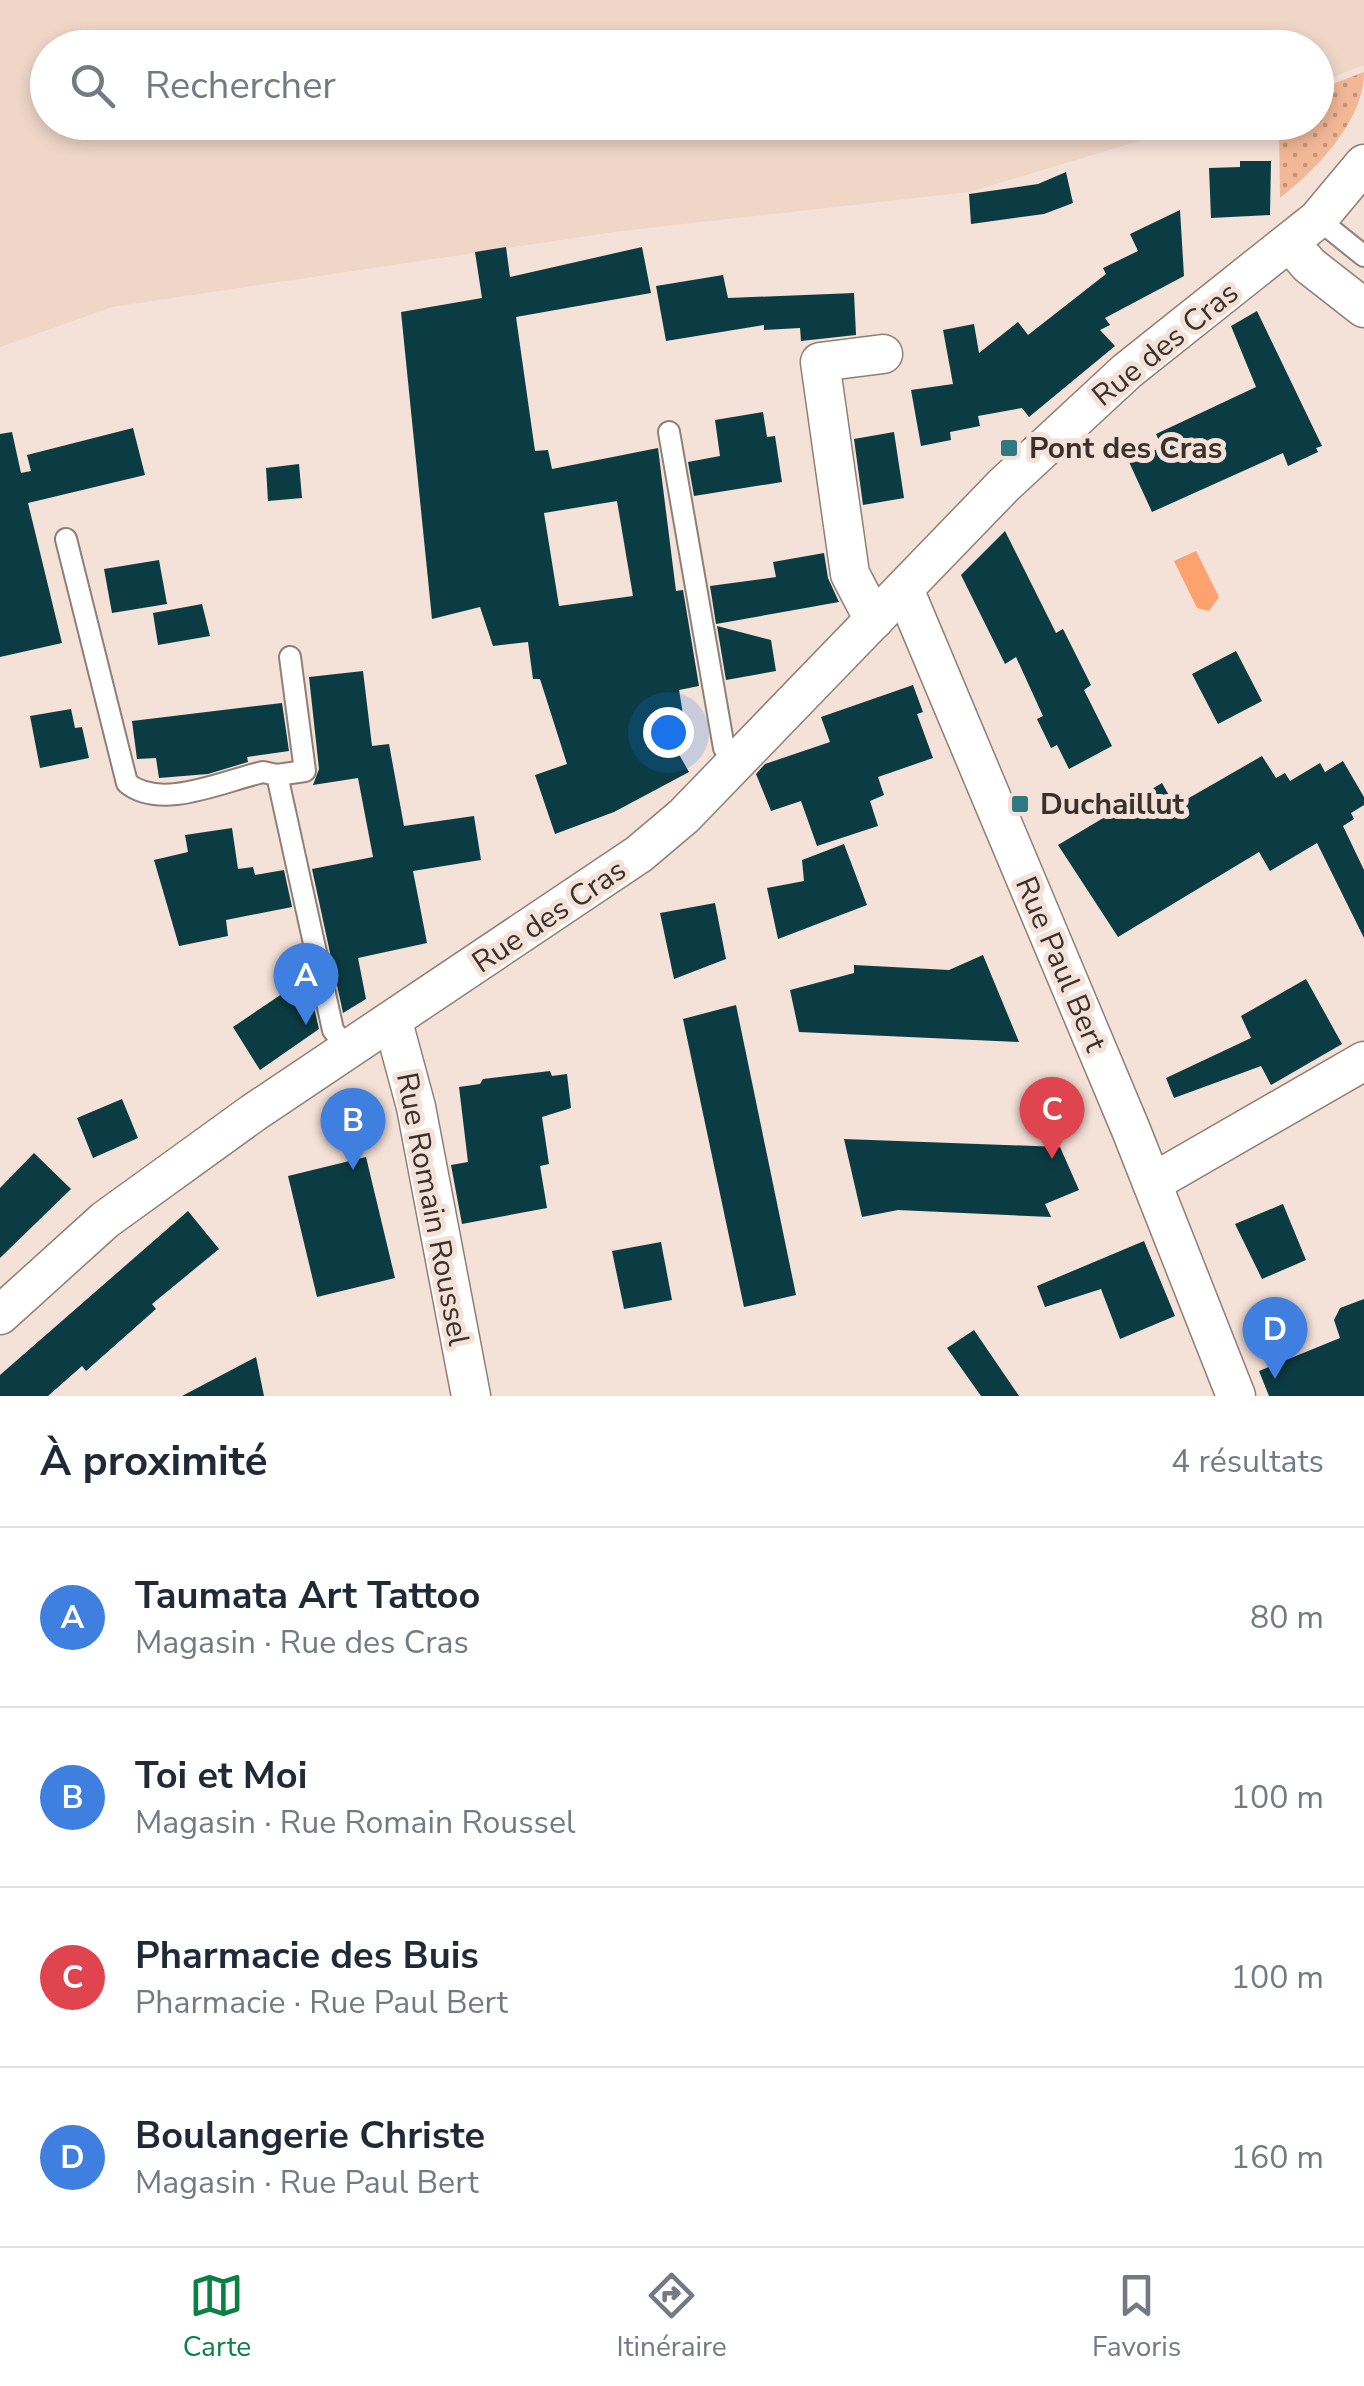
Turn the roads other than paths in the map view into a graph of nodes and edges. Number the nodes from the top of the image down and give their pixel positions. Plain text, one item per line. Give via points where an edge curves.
1 (1364, 164) edge
2 (1304, 231) junction
3 (1364, 256) edge
4 (1364, 308) edge
5 (883, 354) dead end
6 (669, 432) dead end
7 (66, 539) dead end
8 (904, 589) junction
9 (874, 620) junction
10 (290, 657) dead end
11 (734, 762) junction
12 (277, 775) junction
13 (394, 1022) junction
14 (349, 1051) junction
15 (1364, 1061) edge
16 (1152, 1184) junction
17 (0, 1314) edge
18 (470, 1396) edge
19 (1236, 1396) edge

1 - 2 street, Rue des Cras
2 - 3 lane
2 - 4 street via 1309,265
2 - 8 street, Rue des Cras via 1127,371
5 - 9 street via 820,362 850,574
6 - 11 lane via 724,748
7 - 12 lane via 127,783 142,795 163,796 263,772
8 - 9 street, Rue des Cras
8 - 16 street, Rue Paul Bert
9 - 11 street, Rue des Cras
10 - 12 lane via 304,771
11 - 13 street, Rue des Cras via 639,854
12 - 14 lane via 333,1030
13 - 14 street, Rue des Cras
13 - 18 street, Rue Romain Roussel
14 - 17 street, Rue des Cras via 105,1220
15 - 16 street
16 - 19 street, Rue Paul Bert

